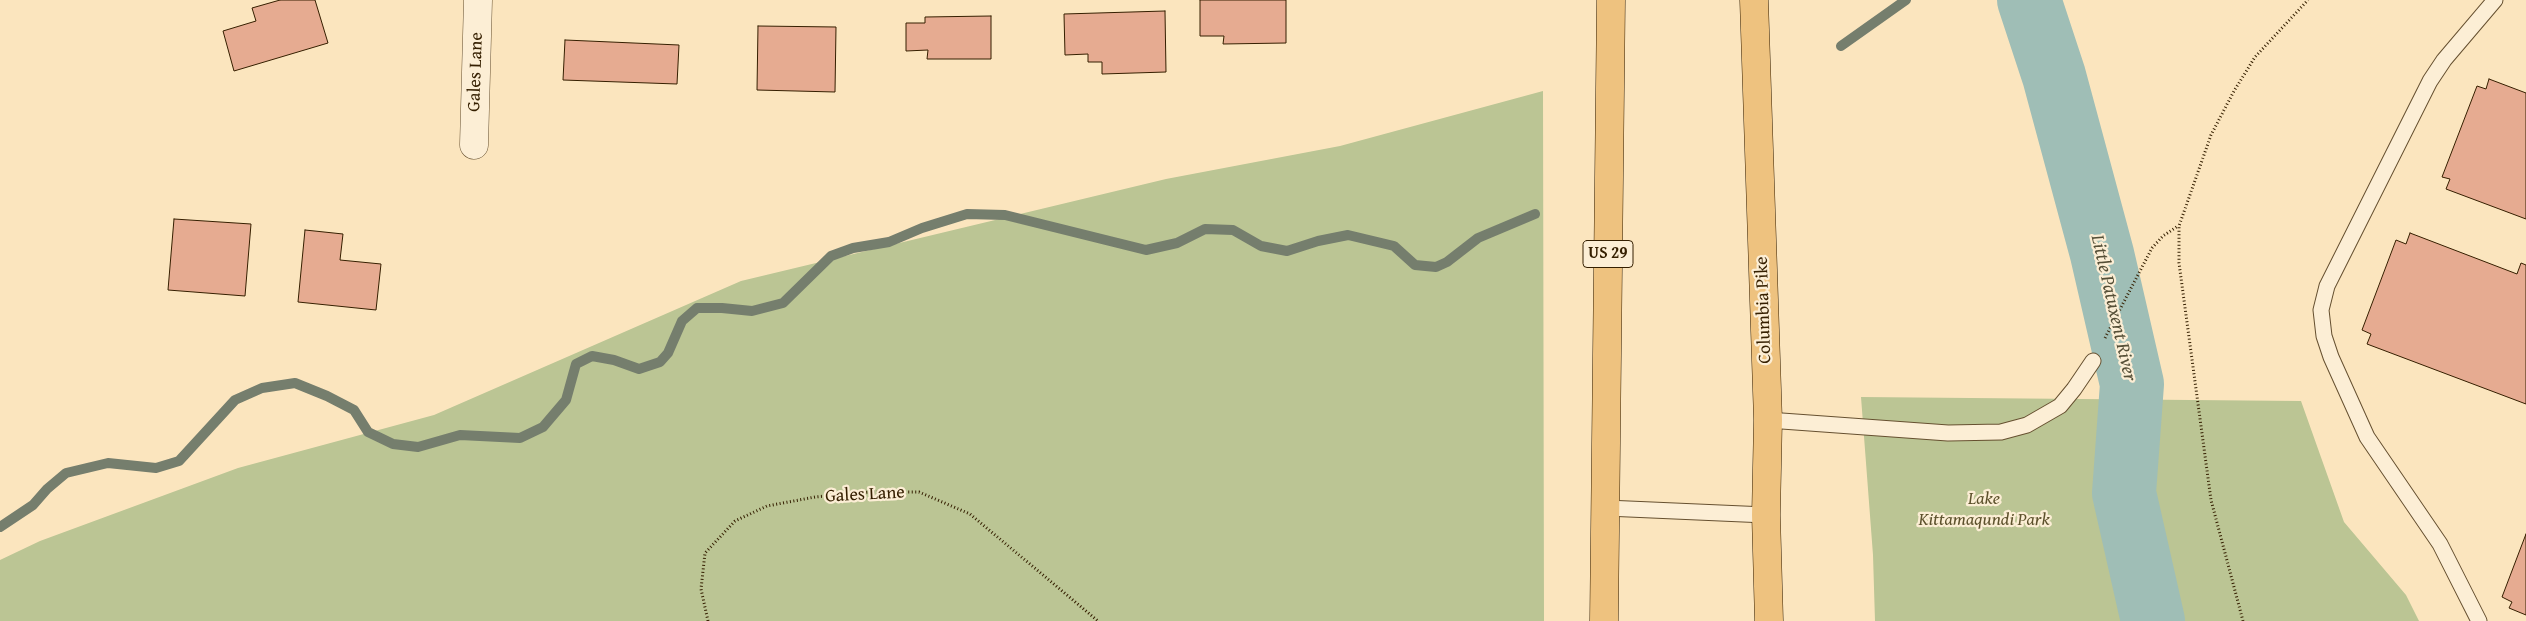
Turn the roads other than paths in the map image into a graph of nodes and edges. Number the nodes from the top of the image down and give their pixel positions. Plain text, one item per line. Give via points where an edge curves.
1 (478, 0) edge
2 (1611, 0) edge
3 (1754, 0) edge
4 (2495, 0) edge
5 (474, 145) dead end
6 (2093, 361) road end
7 (1768, 420) junction
8 (1606, 508) junction
9 (1766, 515) junction
10 (1604, 621) edge
11 (1769, 621) edge
12 (2478, 621) edge

1 - 5 street, Gales Lane
2 - 8 highway, US 29
3 - 7 highway, Columbia Pike
4 - 12 lane via 2430,81 2327,286 2322,310 2324,336 2331,357 2367,437 2440,544
6 - 7 lane via 2060,406 2027,424 2001,432 1948,433
7 - 9 highway, Columbia Pike
8 - 9 lane
8 - 10 highway, US 29
9 - 11 highway, Columbia Pike

